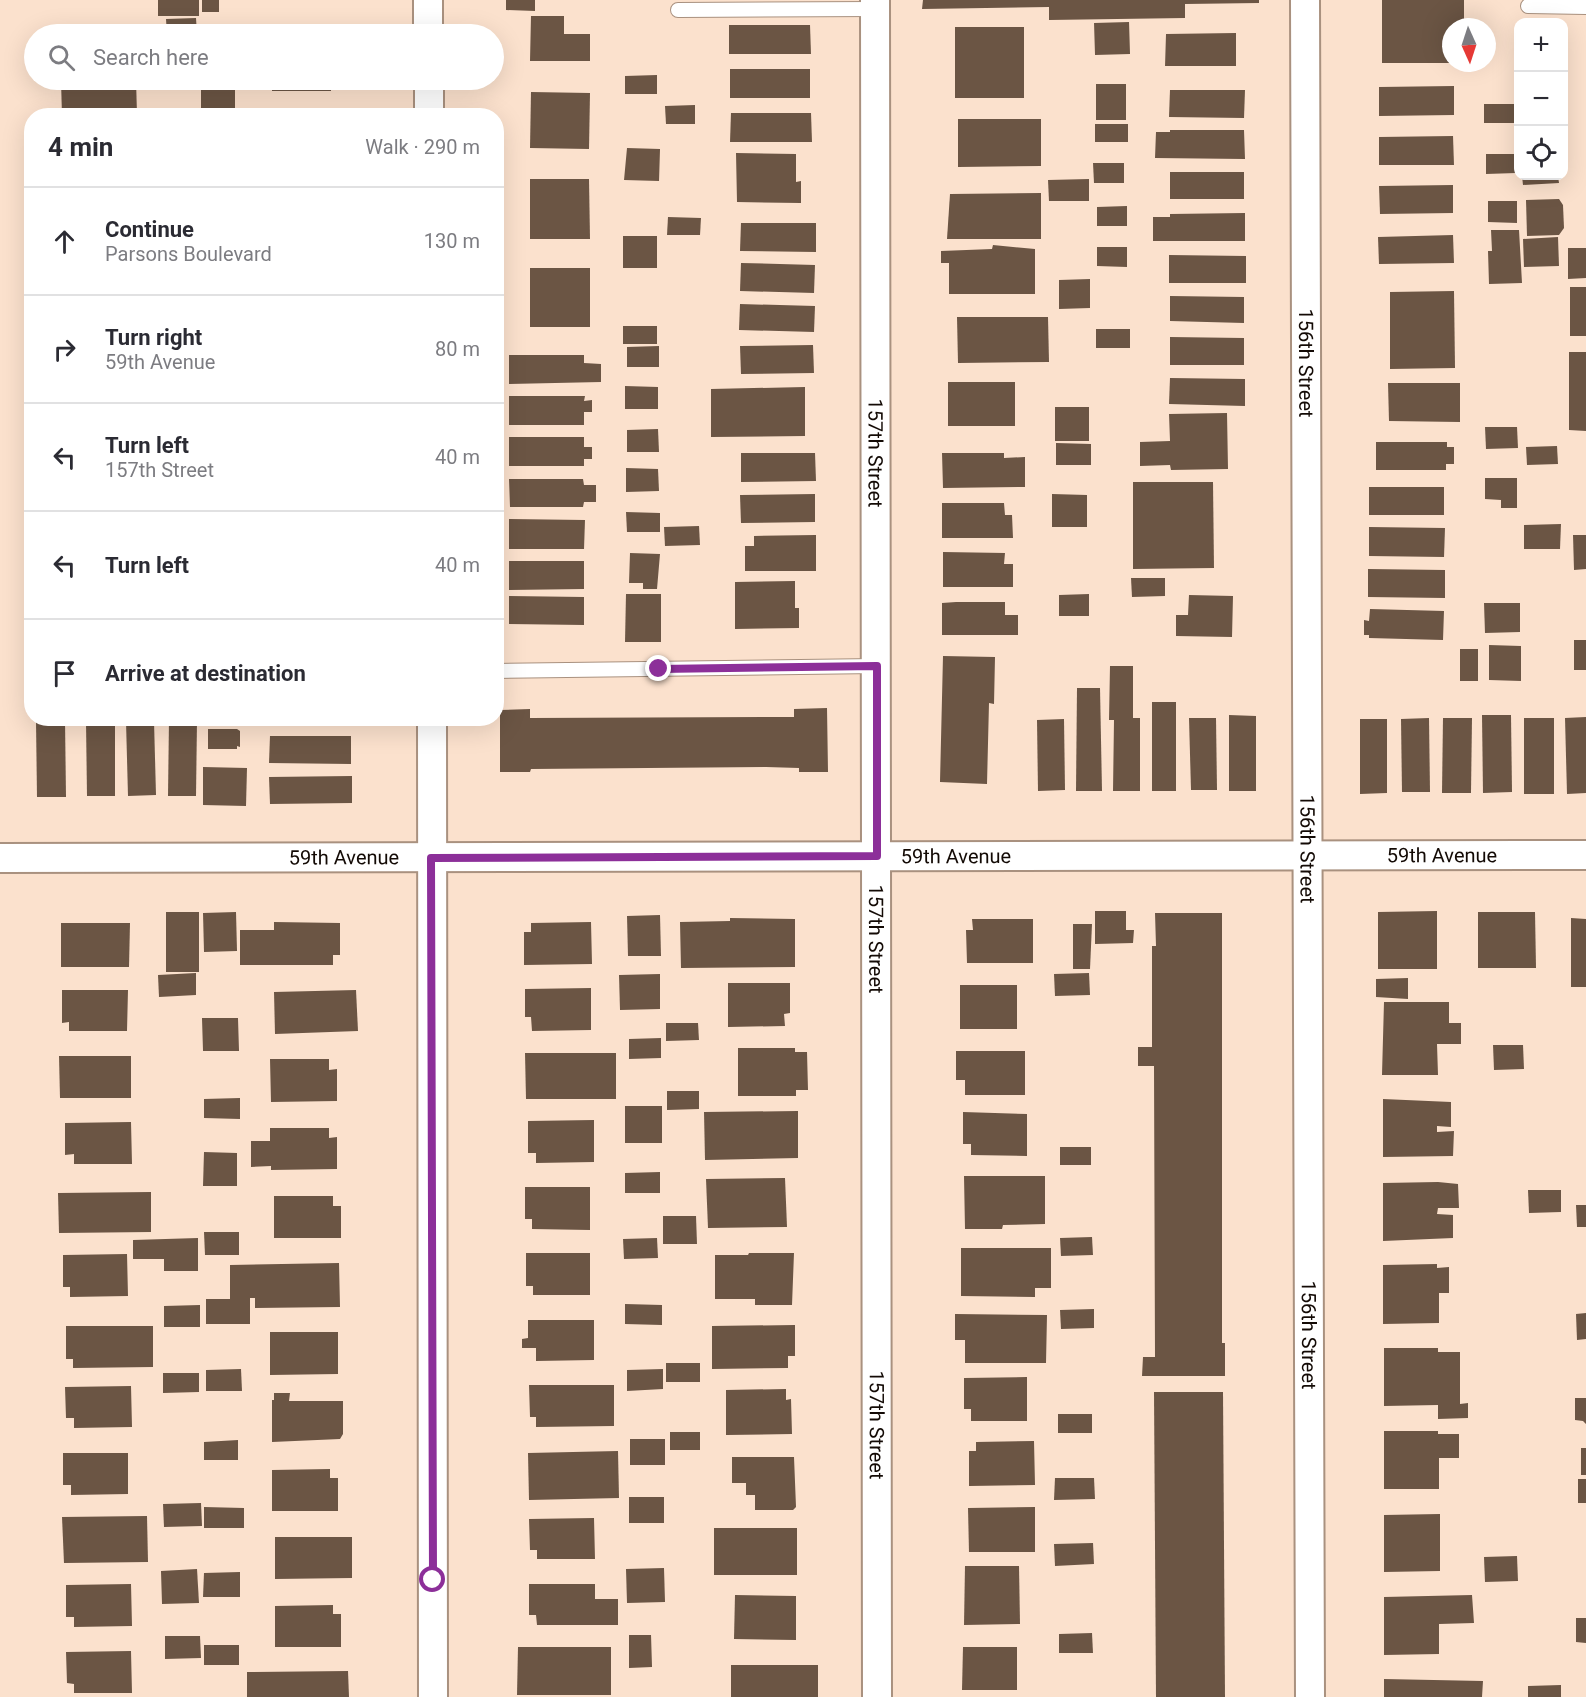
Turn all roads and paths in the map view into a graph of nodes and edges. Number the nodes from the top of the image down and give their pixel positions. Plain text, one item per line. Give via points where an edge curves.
1 (428, 0) edge
2 (1305, 0) edge
3 (875, 4) edge
4 (1528, 6) dead end
5 (1586, 7) edge
6 (678, 10) dead end
7 (428, 24) edge
8 (429, 90) edge
9 (429, 108) edge
10 (877, 666) junction
11 (504, 670) edge
12 (432, 726) edge
13 (1308, 855) junction
14 (1586, 855) edge
15 (877, 856) junction
16 (0, 858) edge
17 (431, 858) junction
18 (433, 1697) edge
19 (877, 1697) edge
20 (1310, 1697) edge

1 - 7 street
2 - 13 street, 156th Street
3 - 6 lane
3 - 10 street, 157th Street
4 - 5 lane
8 - 9 street
10 - 11 lane
10 - 15 street, 157th Street
12 - 17 street
13 - 14 street, 59th Avenue
13 - 15 street, 59th Avenue
13 - 20 street, 156th Street
15 - 17 street, 59th Avenue
15 - 19 street, 157th Street
16 - 17 street, 59th Avenue
17 - 18 street

